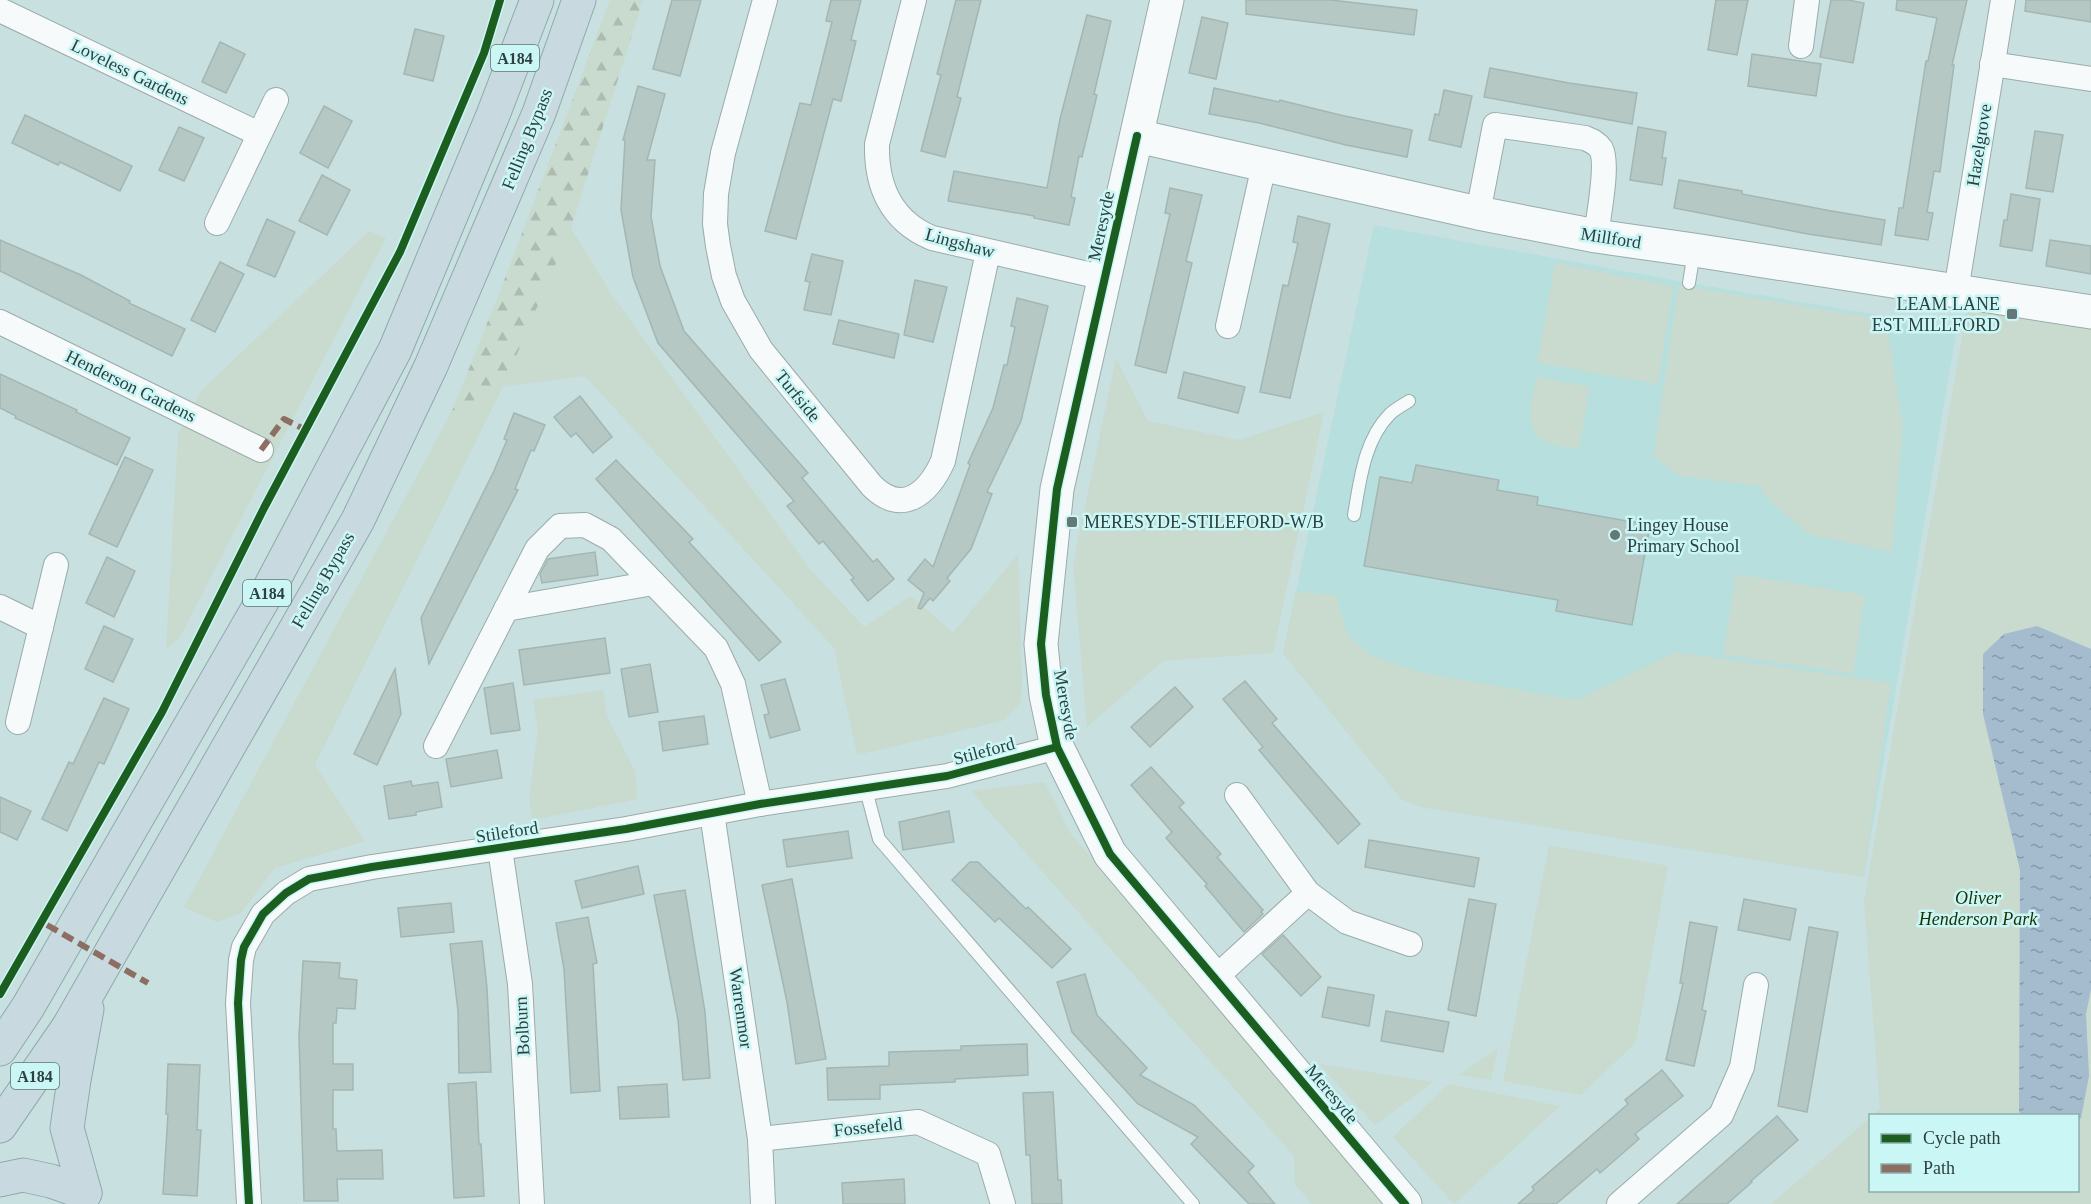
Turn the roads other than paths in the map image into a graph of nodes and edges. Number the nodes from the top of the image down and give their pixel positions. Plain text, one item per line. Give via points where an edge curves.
1 (520, 0) edge
2 (537, 0) edge
3 (579, 0) edge
4 (765, 0) edge
5 (915, 0) edge
6 (1167, 0) edge
7 (1807, 0) edge
8 (2003, 0) edge
9 (0, 10) edge
10 (1801, 46) dead end
11 (1992, 64) junction
12 (2091, 79) edge
13 (276, 100) dead end
14 (493, 115) junction
15 (259, 134) junction
16 (1137, 136) junction
17 (1264, 165) junction
18 (1478, 213) junction
19 (217, 223) dead end
20 (1596, 236) junction
21 (1694, 250) junction
22 (988, 252) junction
23 (1106, 278) junction
24 (1689, 283) dead end
25 (1956, 291) junction
26 (2091, 312) edge
27 (0, 322) edge
28 (1228, 326) dead end
29 (1409, 401) dead end
30 (261, 450) dead end
31 (1354, 515) dead end
32 (56, 565) dead end
33 (652, 583) junction
34 (0, 607) edge
35 (506, 609) junction
36 (41, 627) junction
37 (18, 722) dead end
38 (436, 746) dead end
39 (1057, 747) junction
40 (866, 790) junction
41 (1237, 795) dead end
42 (760, 804) junction
43 (712, 813) junction
44 (500, 849) junction
45 (1308, 892) junction
46 (1410, 944) dead end
47 (1215, 978) junction
48 (1756, 985) dead end
49 (92, 987) junction
50 (0, 1049) edge
51 (0, 1126) edge
52 (760, 1139) junction
53 (0, 1180) edge
54 (90, 1199) edge
55 (249, 1204) edge
56 (532, 1204) edge
57 (763, 1204) edge
58 (1004, 1204) edge
59 (1193, 1204) edge
60 (1405, 1204) edge
61 (1619, 1204) edge

1 - 14 highway
2 - 14 highway, A184
3 - 49 highway, Felling Bypass / A184 via 539,113 431,366 358,520
4 - 22 street, Turfside via 723,153 716,194 715,224 724,276 733,301 761,350 872,486 891,499 903,501 927,488 943,461
5 - 22 street, Lingshaw via 880,126 879,178 892,206 919,233
6 - 16 street, Meresyde
7 - 10 street
8 - 11 street, Hazelgrove
9 - 15 street, Loveless Gardens
11 - 12 street
11 - 25 street, Hazelgrove
13 - 15 street
14 - 50 highway, A184 via 395,350 268,591
15 - 19 street
16 - 17 street, Millford
16 - 23 street, Meresyde
17 - 18 street, Millford
17 - 28 street
18 - 20 street, Millford
18 - 20 street via 1495,125 1585,138 1602,151 1604,164
20 - 21 street, Millford
21 - 24 lane
21 - 25 street, Millford
22 - 23 street, Lingshaw
23 - 39 street, Meresyde via 1057,489 1041,644
25 - 26 street, Millford
27 - 30 street, Henderson Gardens
29 - 31 lane via 1390,415 1372,440
32 - 36 street
33 - 35 street
33 - 35 street via 611,539 585,525 560,526 537,549
33 - 42 street via 716,648 733,684
34 - 36 street
35 - 38 street
36 - 37 street
39 - 40 street, Stileford via 946,776
39 - 47 street, Meresyde via 1110,854
40 - 42 street, Stileford
40 - 59 lane via 879,839
41 - 45 street
42 - 43 street, Stileford
43 - 44 street, Stileford
43 - 52 street, Warrenmor
44 - 55 street, Stileford via 309,879 263,914 244,947 238,1003
44 - 56 street, Bolburn via 520,984
45 - 46 street via 1347,922
45 - 47 street
47 - 60 street, Meresyde
48 - 61 street via 1743,1067 1721,1115
49 - 51 highway, Felling Bypass / A184
49 - 54 highway via 67,1128
52 - 57 street, Warrenmor
52 - 58 street, Fossefeld via 918,1122 988,1155
53 - 54 highway via 23,1175 51,1181

